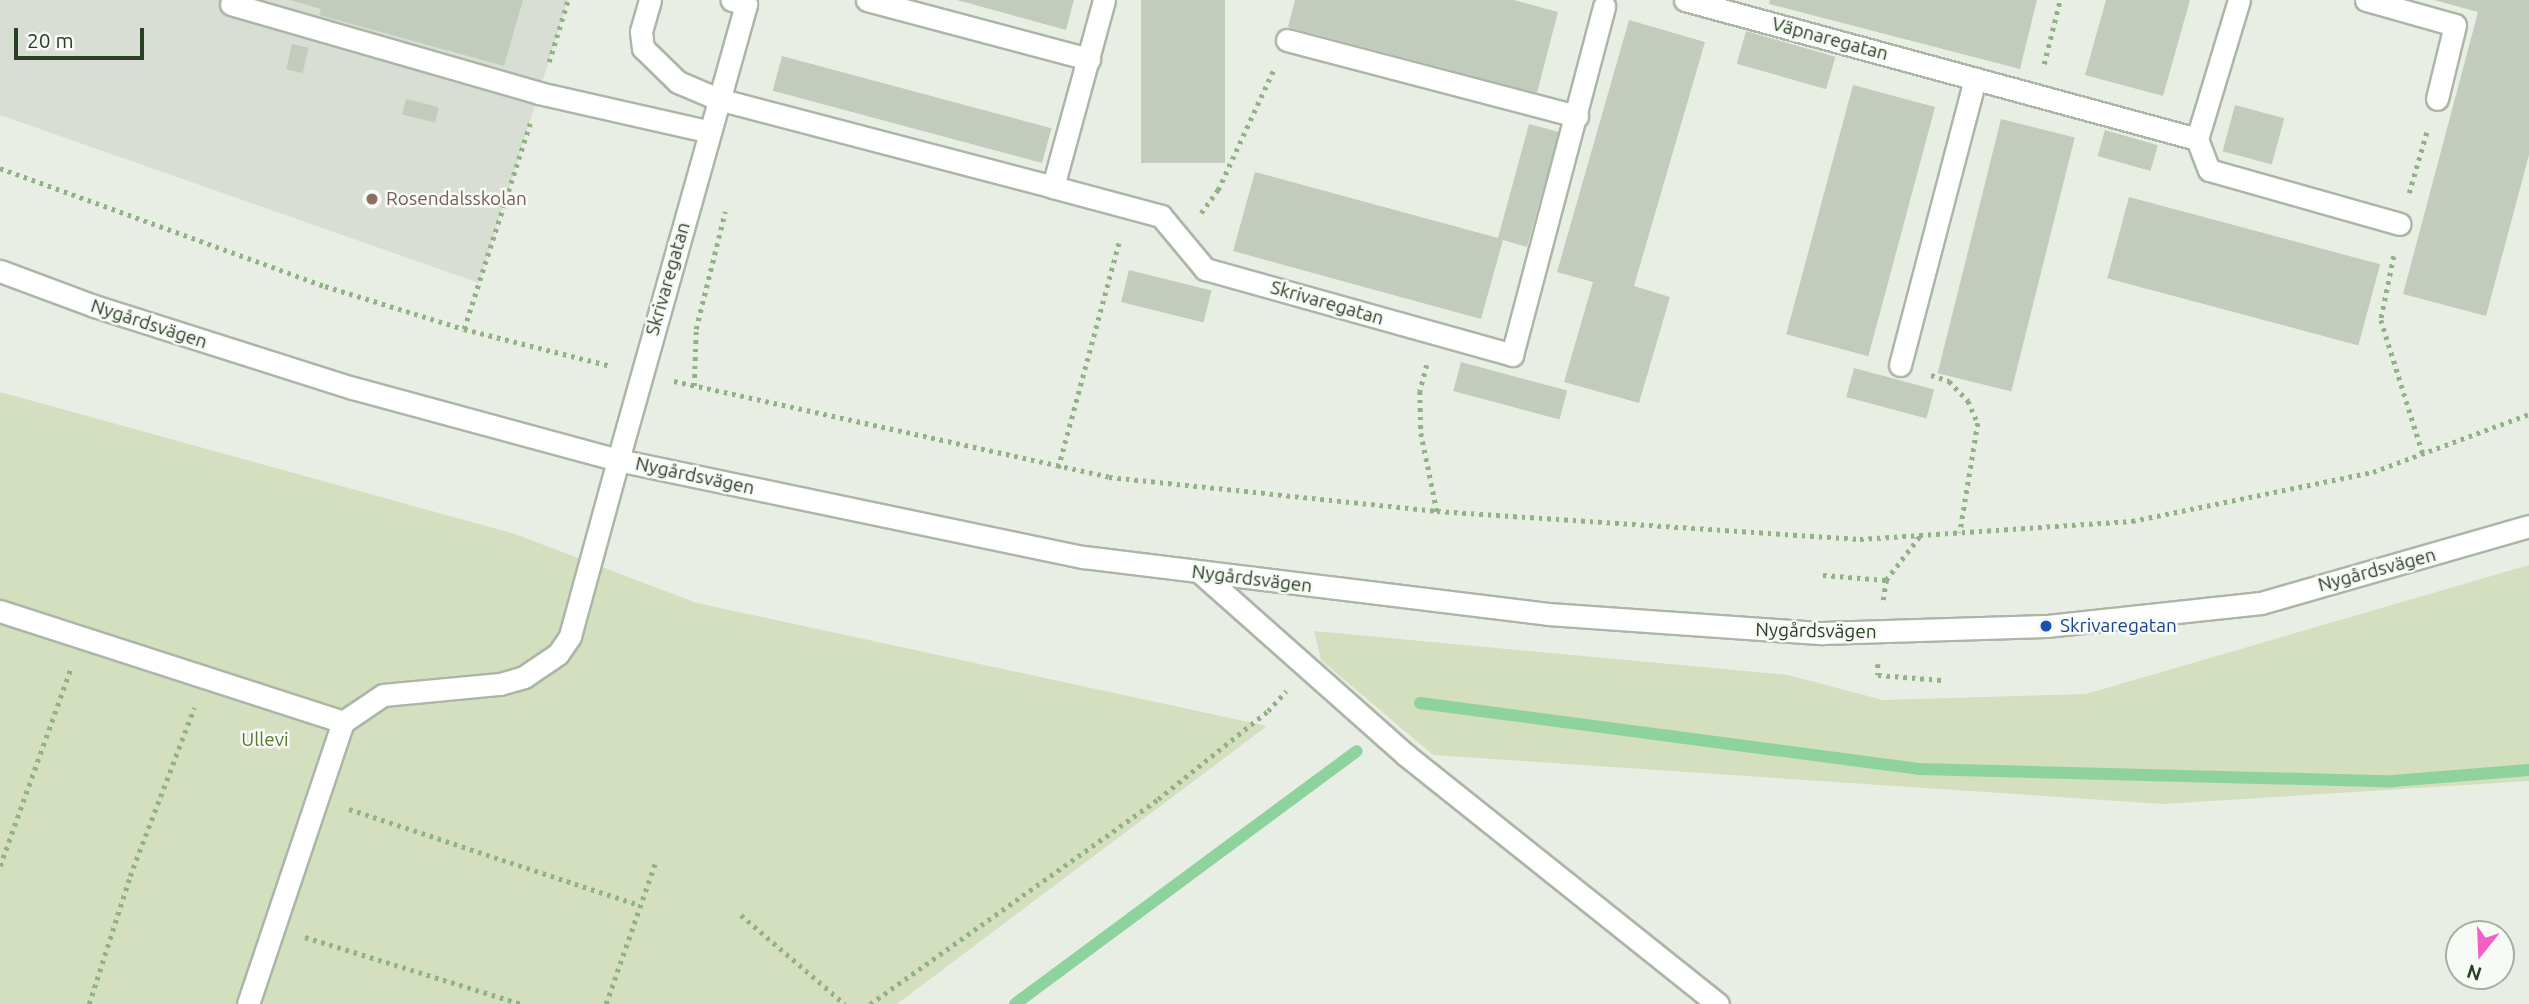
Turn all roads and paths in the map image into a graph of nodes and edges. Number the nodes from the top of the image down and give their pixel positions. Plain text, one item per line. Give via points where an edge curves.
1 (568, 0) edge
2 (650, 0) edge
3 (732, 0) edge
4 (867, 0) edge
5 (1104, 0) edge
6 (1685, 0) edge
7 (2060, 0) edge
8 (2239, 0) edge
9 (2366, 0) edge
10 (231, 4) dead end
11 (1604, 6) dead end
12 (1287, 40) joint
13 (1089, 59) junction
14 (1975, 79) junction
15 (539, 93) junction
16 (2036, 94) junction
17 (718, 99) junction
18 (2437, 99) joint
19 (1577, 116) junction
20 (709, 132) junction
21 (2197, 139) junction
22 (0, 168) edge
23 (1053, 187) junction
24 (729, 199) dead end
25 (1129, 207) junction
26 (2400, 223) junction
27 (1181, 239) junction
28 (0, 271) edge
29 (464, 329) junction
30 (1434, 334) junction
31 (1900, 365) joint
32 (642, 373) junction
33 (694, 386) junction
34 (2529, 414) edge
35 (2423, 454) junction
36 (618, 460) junction
37 (1059, 468) junction
38 (1437, 512) junction
39 (2529, 526) edge
40 (1960, 533) junction
41 (1920, 536) junction
42 (1202, 574) junction
43 (1823, 575) dead end
44 (0, 611) edge
45 (82, 637) junction
46 (1307, 667) junction
47 (206, 677) junction
48 (343, 722) junction
49 (315, 798) junction
50 (655, 863) dead end
51 (0, 866) edge
52 (640, 905) junction
53 (741, 915) dead end
54 (274, 928) junction
55 (89, 1004) edge
56 (248, 1004) edge
57 (521, 1004) edge
58 (606, 1004) edge
59 (845, 1004) edge
60 (870, 1004) edge
61 (1718, 1004) edge

1 - 15 path
2 - 17 street via 641,32 643,48 678,82
3 - 17 street, Skrivaregatan via 746,4
4 - 13 street
5 - 13 street
6 - 14 street, Väpnaregatan
7 - 16 path
8 - 21 street
9 - 18 street via 2455,25
10 - 15 street
11 - 19 street, Skrivaregatan
12 - 19 street
12 - 27 path via 1219,190
13 - 23 street
14 - 16 street, Väpnaregatan
14 - 31 street
15 - 20 street
15 - 29 path
16 - 21 street, Väpnaregatan
17 - 20 street, Skrivaregatan
17 - 23 street, Skrivaregatan
18 - 26 path
19 - 30 street, Skrivaregatan via 1512,355
20 - 32 street, Skrivaregatan
21 - 26 street via 2209,170
22 - 29 path via 325,286
23 - 25 street, Skrivaregatan
24 - 33 path via 696,329
25 - 27 street, Skrivaregatan via 1161,216
25 - 37 path
26 - 35 path via 2381,320
27 - 30 street, Skrivaregatan via 1205,269
28 - 36 street, Nygårdsvägen via 94,306 353,388
29 - 32 path
30 - 38 path via 1420,391 1422,433
31 - 40 path via 1949,381 1968,401 1978,423
32 - 33 path
32 - 36 street, Skrivaregatan
33 - 37 path
34 - 35 path
35 - 40 path via 2373,472 2132,521
36 - 42 street, Nygårdsvägen via 1084,558
36 - 48 street, Skrivaregatan via 570,636 558,654 524,677 499,684 383,695
37 - 38 path
38 - 41 path via 1860,539
39 - 42 street, Nygårdsvägen via 2261,603 2046,626 1942,631 1822,633 1700,627
40 - 41 path
41 - 43 path via 1886,580
42 - 46 street
44 - 45 street
45 - 47 street
45 - 51 path
46 - 60 path via 1268,711 1158,799
46 - 61 street via 1406,755
47 - 48 street
47 - 55 path via 130,876
48 - 49 street
49 - 52 path
49 - 54 street
50 - 52 path
52 - 58 path
53 - 59 path
54 - 56 street
54 - 57 path

